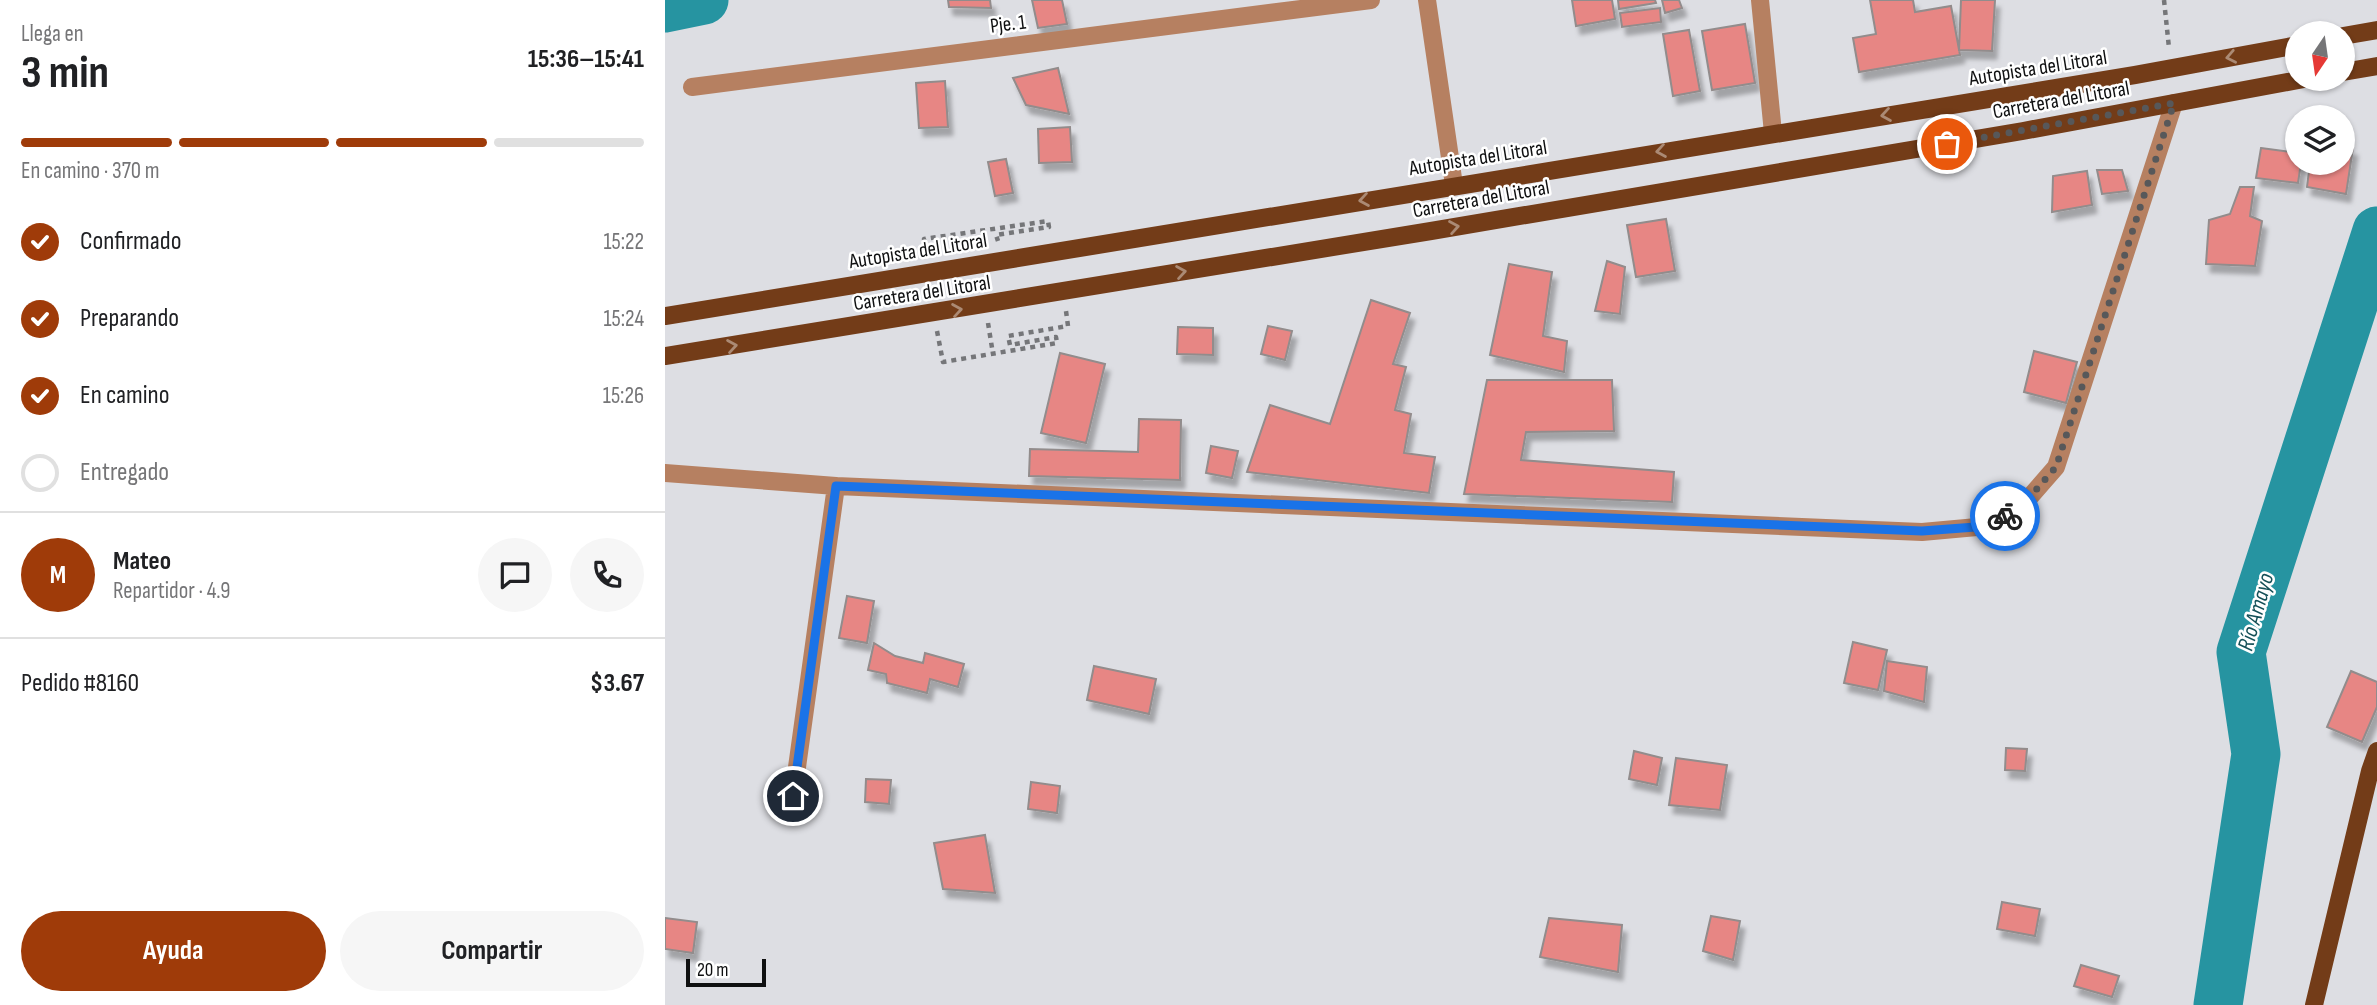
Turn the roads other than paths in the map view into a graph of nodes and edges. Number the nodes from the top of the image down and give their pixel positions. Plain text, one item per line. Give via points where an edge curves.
1 (1371, 0) edge
2 (1427, 0) edge
3 (1760, 0) edge
4 (2377, 30) edge
5 (2355, 34) edge
6 (2285, 47) edge
7 (2377, 66) edge
8 (2355, 70) edge
9 (2285, 83) edge
10 (692, 88) dead end
11 (2174, 103) junction
12 (1773, 133) junction
13 (1454, 185) junction
14 (665, 316) edge
15 (665, 356) edge
16 (665, 473) edge
17 (836, 486) junction
18 (2377, 751) edge
19 (793, 796) dead end
20 (2314, 1005) edge

1 - 10 street, Pje. 1
2 - 13 street
3 - 12 street
4 - 5 main road
6 -> 12 main road, Autopista del Litoral
7 - 8 main road
9 - 11 main road, Carretera del Litoral
15 -> 11 main road, Carretera del Litoral via 1431,232
11 - 17 street via 2056,467 2022,506 1989,526 1922,531
12 -> 13 main road, Autopista del Litoral
13 -> 14 main road, Autopista del Litoral
16 - 17 street
17 - 19 street
18 - 20 main road

